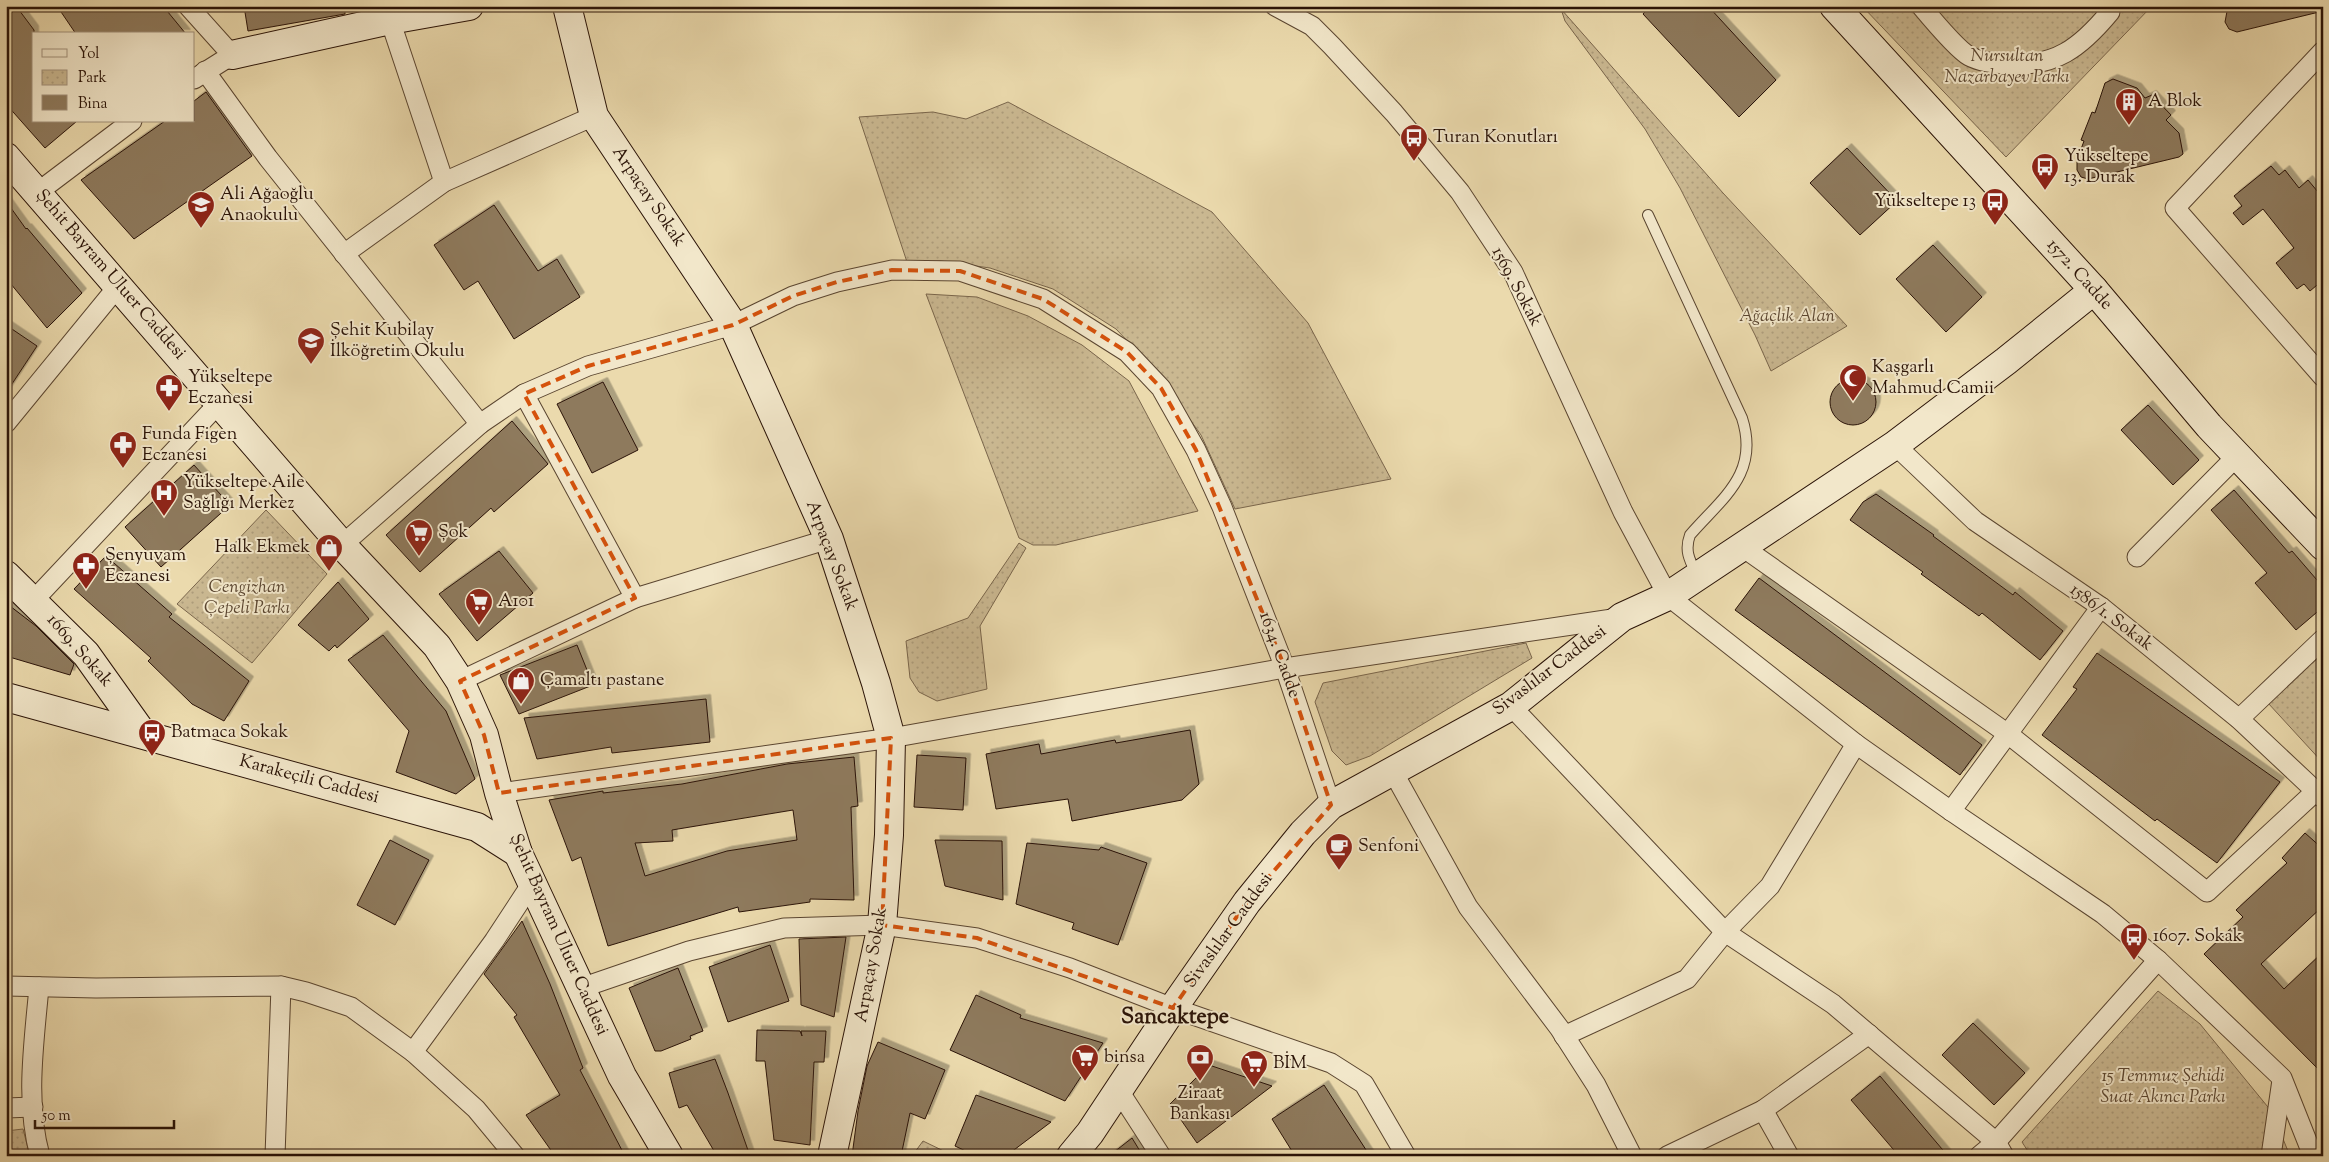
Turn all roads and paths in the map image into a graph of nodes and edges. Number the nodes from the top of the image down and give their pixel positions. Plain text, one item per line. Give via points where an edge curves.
1 (188, 6) edge
2 (469, 6) edge
3 (567, 6) edge
4 (1275, 6) edge
5 (1834, 6) edge
6 (1921, 6) edge
7 (2104, 6) edge
8 (390, 20) junction
9 (2323, 51) edge
10 (232, 55) junction
11 (199, 75) edge
12 (594, 116) junction
13 (131, 122) edge
14 (10, 169) edge
15 (444, 182) junction
16 (38, 192) junction
17 (1648, 215) dead end
18 (344, 254) junction
19 (119, 285) junction
20 (2094, 290) junction
21 (733, 325) junction
22 (2323, 377) edge
23 (524, 394) junction
24 (220, 402) junction
25 (6, 424) edge
26 (480, 424) junction
27 (1895, 445) junction
28 (2237, 456) junction
29 (829, 539) junction
30 (342, 545) junction
31 (1741, 546) junction
32 (2323, 546) edge
33 (2137, 557) dead end
34 (6, 575) edge
35 (1697, 576) junction
36 (1668, 596) junction
37 (636, 598) junction
38 (33, 601) junction
39 (2101, 607) junction
40 (1622, 617) junction
41 (2323, 639) edge
42 (1285, 668) junction
43 (460, 681) junction
44 (6, 697) edge
45 (1511, 706) junction
46 (2239, 719) junction
47 (143, 734) junction
48 (2008, 734) junction
49 (892, 738) junction
50 (1856, 744) junction
51 (1392, 770) junction
52 (499, 793) junction
53 (2320, 795) edge
54 (1331, 805) junction
55 (1951, 811) junction
56 (518, 853) junction
57 (532, 883) junction
58 (882, 925) junction
59 (1725, 932) junction
60 (2158, 960) junction
61 (6, 986) edge
62 (281, 986) junction
63 (39, 988) junction
64 (581, 988) junction
65 (1173, 1008) junction
66 (1869, 1034) junction
67 (1564, 1036) junction
68 (413, 1052) junction
69 (2282, 1078) junction
70 (1119, 1091) junction
71 (33, 1107) junction
72 (6, 1108) edge
73 (1763, 1110) junction
74 (2000, 1149) edge
75 (40, 1156) edge
76 (275, 1156) edge
77 (515, 1156) edge
78 (669, 1156) edge
79 (832, 1156) edge
80 (1071, 1156) edge
81 (1161, 1156) edge
82 (1406, 1156) edge
83 (1632, 1156) edge
84 (1667, 1156) edge
85 (1789, 1156) edge
86 (1978, 1156) edge
87 (2271, 1156) edge
88 (2313, 1156) edge

1 - 10 street
2 - 8 main road
3 - 12 main road, Arpaçay Sokak
4 - 36 street, 1569. Sokak via 1312,26 1332,46 1394,113 1471,208 1513,272 1624,512
5 - 20 main road, 1572. Cadde
6 - 7 street via 1968,56 1983,62 2026,66 2053,60 2070,51 2096,30 2110,12
8 - 10 main road
8 - 15 street
9 - 22 street via 2176,208
10 - 11 street
11 - 18 street
12 - 15 street
12 - 21 main road, Arpaçay Sokak
13 - 16 street
14 - 16 main road, Şehit Bayram Uluer Caddesi
15 - 18 street
16 - 19 main road, Şehit Bayram Uluer Caddesi
17 - 35 lane via 1742,418 1747,441 1740,477 1690,535 1687,543 1687,554
18 - 26 street
19 - 24 main road, Şehit Bayram Uluer Caddesi
19 - 25 street
20 - 27 main road, Sivaslılar Caddesi
20 - 28 main road, 1572. Cadde
21 - 23 street, 1634. Cadde via 588,366
21 - 29 main road, Arpaçay Sokak
21 - 42 street, 1634. Cadde via 793,296 892,270 960,271 1043,299 1126,352 1161,388 1196,450 1222,507
23 - 26 street, 1634. Cadde
23 - 37 street
24 - 30 main road, Şehit Bayram Uluer Caddesi
24 - 38 street
26 - 30 street, 1634. Cadde
27 - 31 main road, Sivaslılar Caddesi
27 - 39 street, 1586/1. Sokak via 1975,521
28 - 32 main road, 1572. Cadde
28 - 33 street
29 - 37 street
29 - 49 main road, Arpaçay Sokak
30 - 43 main road, Şehit Bayram Uluer Caddesi via 437,646
31 - 35 main road, Sivaslılar Caddesi
31 - 48 street
34 - 38 main road, 1669. Sokak
35 - 36 main road, Sivaslılar Caddesi
36 - 40 main road, Sivaslılar Caddesi
36 - 50 street
37 - 43 street
38 - 47 main road, 1669. Sokak via 86,654
39 - 46 street, 1586/1. Sokak
39 - 48 street
40 - 42 street
40 - 45 main road, Sivaslılar Caddesi
41 - 46 street
42 - 49 street
42 - 54 street, 1634. Cadde
43 - 52 main road, Şehit Bayram Uluer Caddesi via 484,735
44 - 47 main road, Karakeçili Caddesi
45 - 51 main road, Sivaslılar Caddesi
45 - 59 street
46 - 53 street, 1586/1. Sokak
47 - 56 main road, Karakeçili Caddesi via 477,827
48 - 53 street via 2208,892
48 - 55 street
49 - 52 street
49 - 58 main road, Arpaçay Sokak
50 - 55 street
50 - 59 street via 1770,886
51 - 54 main road, Sivaslılar Caddesi
51 - 67 street via 1468,907
52 - 56 main road, Şehit Bayram Uluer Caddesi
54 - 65 main road, Sivaslılar Caddesi via 1303,833 1247,902
55 - 60 street via 2104,914
56 - 57 main road, Şehit Bayram Uluer Caddesi
57 - 64 main road, Şehit Bayram Uluer Caddesi
57 - 68 street
58 - 64 street via 784,928 688,951
58 - 65 street via 977,938 1070,968
58 - 79 main road, Arpaçay Sokak
59 - 66 street via 1834,1004
59 - 67 street via 1687,979
60 - 69 street
60 - 74 street
61 - 63 street
62 - 63 street
62 - 68 street via 351,1008
62 - 76 street
63 - 71 street via 32,1076
64 - 78 main road, Şehit Bayram Uluer Caddesi via 622,1076
65 - 70 main road, Sivaslılar Caddesi
65 - 82 street via 1331,1063 1364,1084
66 - 73 street
66 - 74 street
67 - 83 street via 1596,1085
68 - 77 street via 476,1109
69 - 87 street
69 - 88 street
70 - 80 main road, Sivaslılar Caddesi
70 - 81 street
71 - 72 street
71 - 75 street via 34,1136
73 - 84 street
73 - 85 street
74 - 86 street

